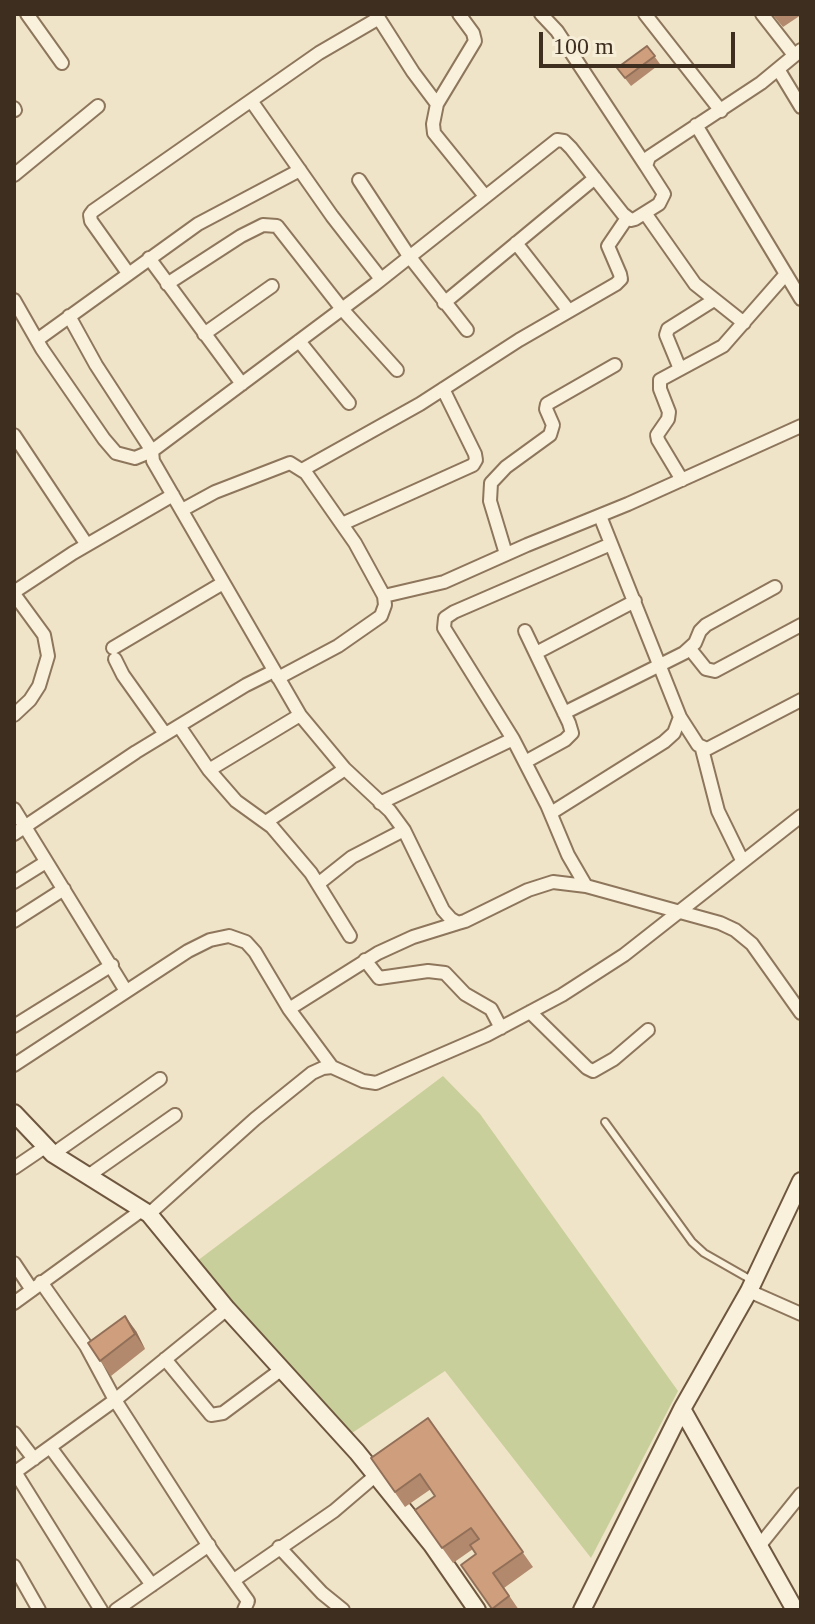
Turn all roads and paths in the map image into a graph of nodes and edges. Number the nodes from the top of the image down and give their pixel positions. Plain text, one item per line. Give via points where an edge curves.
1 (27, 14) edge
2 (459, 14) edge
3 (541, 14) edge
4 (645, 14) edge
5 (762, 14) edge
6 (377, 16) edge
7 (798, 52) edge
8 (62, 63) dead end
9 (778, 69) junction
10 (252, 102) junction
11 (437, 104) junction
12 (98, 106) dead end
13 (801, 107) edge
14 (721, 111) junction
15 (696, 125) junction
16 (646, 166) junction
17 (300, 170) junction
18 (14, 175) edge
19 (595, 178) junction
20 (359, 180) dead end
21 (485, 196) junction
22 (645, 213) junction
23 (627, 218) junction
24 (516, 243) junction
25 (409, 256) junction
26 (149, 258) junction
27 (128, 273) junction
28 (786, 274) junction
29 (381, 279) junction
30 (167, 284) junction
31 (272, 286) dead end
32 (801, 299) edge
33 (14, 300) edge
34 (714, 300) junction
35 (444, 303) junction
36 (342, 309) junction
37 (569, 311) junction
38 (69, 316) junction
39 (27, 322) junction
40 (744, 323) junction
41 (467, 330) dead end
42 (14, 331) edge
43 (204, 334) junction
44 (37, 340) junction
45 (299, 341) junction
46 (615, 365) dead end
47 (680, 369) junction
48 (397, 370) dead end
49 (242, 384) junction
50 (443, 389) junction
51 (349, 403) dead end
52 (799, 431) edge
53 (14, 435) edge
54 (152, 451) junction
55 (302, 470) junction
56 (682, 480) junction
57 (173, 495) junction
58 (182, 510) junction
59 (600, 516) junction
60 (342, 524) junction
61 (611, 544) junction
62 (87, 545) junction
63 (506, 554) junction
64 (223, 583) junction
65 (775, 587) dead end
66 (14, 593) edge
67 (384, 596) junction
68 (635, 601) junction
69 (801, 625) edge
70 (525, 631) dead end
71 (690, 649) junction
72 (536, 653) junction
73 (662, 666) junction
74 (276, 675) junction
75 (801, 700) edge
76 (564, 713) junction
77 (14, 715) edge
78 (300, 715) junction
79 (680, 717) junction
80 (179, 726) junction
81 (165, 734) junction
82 (513, 739) junction
83 (702, 749) junction
84 (525, 762) junction
85 (345, 769) junction
86 (209, 770) junction
87 (380, 803) junction
88 (14, 809) edge
89 (551, 813) junction
90 (801, 816) edge
91 (266, 822) junction
92 (19, 830) edge
93 (404, 830) junction
94 (742, 860) junction
95 (46, 862) junction
96 (14, 882) edge
97 (318, 884) junction
98 (586, 886) junction
99 (64, 889) junction
100 (678, 911) junction
101 (14, 921) edge
102 (458, 923) junction
103 (350, 936) dead end
104 (365, 960) junction
105 (112, 965) junction
106 (126, 991) junction
107 (289, 1009) junction
108 (530, 1012) junction
109 (801, 1013) edge
110 (14, 1026) edge
111 (501, 1028) junction
112 (648, 1030) dead end
113 (14, 1065) edge
114 (332, 1067) junction
115 (160, 1079) dead end
116 (175, 1115) dead end
117 (19, 1120) edge
118 (605, 1122) dead end
119 (49, 1150) junction
120 (14, 1168) edge
121 (88, 1176) junction
122 (801, 1181) edge
123 (146, 1212) junction
124 (14, 1263) edge
125 (36, 1286) junction
126 (751, 1286) junction
127 (14, 1303) edge
128 (227, 1309) junction
129 (801, 1314) edge
130 (165, 1359) junction
131 (282, 1369) junction
132 (115, 1400) junction
133 (682, 1409) junction
134 (14, 1433) edge
135 (50, 1447) junction
136 (34, 1459) junction
137 (14, 1473) edge
138 (375, 1476) junction
139 (801, 1494) edge
140 (209, 1545) junction
141 (760, 1545) junction
142 (279, 1547) junction
143 (14, 1566) edge
144 (234, 1580) junction
145 (152, 1585) junction
146 (39, 1610) edge
147 (101, 1610) edge
148 (116, 1610) edge
149 (244, 1610) edge
150 (343, 1610) edge
151 (477, 1610) edge
152 (582, 1610) edge
153 (795, 1610) edge

1 - 8 street
2 - 11 street via 475,41
3 - 16 street
4 - 14 street
5 - 7 street
6 - 10 street
6 - 11 street
7 - 9 street
9 - 13 street
9 - 14 street
10 - 17 street
10 - 27 street via 90,215
11 - 21 street via 434,133
12 - 18 street
14 - 15 street
15 - 16 street via 654,153
15 - 28 street
16 - 22 street via 664,194
17 - 26 street via 198,224
17 - 29 street
19 - 21 street via 564,141 557,140
19 - 23 street
19 - 24 street
20 - 25 street
21 - 25 street
22 - 23 street
22 - 34 street via 695,284
23 - 37 street via 608,246 621,279
24 - 35 street
24 - 37 street
25 - 29 street
25 - 35 street
26 - 27 street
26 - 30 street
27 - 38 street
28 - 32 street
28 - 40 street
29 - 36 street
30 - 36 street via 269,224 282,230
30 - 43 street
31 - 43 street
33 - 39 street
34 - 40 street
34 - 47 street via 668,329
35 - 41 street
36 - 45 street
36 - 48 street
37 - 50 street
38 - 44 street
38 - 54 street
39 - 42 street
39 - 44 street
40 - 47 street via 723,346
43 - 49 street
44 - 54 street via 116,453 135,458
45 - 49 street
45 - 51 street
46 - 63 street via 547,404 550,435 491,483 490,501
47 - 56 street via 659,384 669,412 657,435
49 - 54 street
50 - 55 street
50 - 60 street via 475,454 473,465
52 - 56 street
53 - 62 street
54 - 57 street
55 - 58 street via 290,463
55 - 60 street
56 - 59 street
57 - 58 street
57 - 62 street
58 - 64 street
59 - 61 street
59 - 63 street
60 - 67 street
61 - 68 street
61 - 82 street via 445,618 444,628
62 - 66 street
63 - 67 street via 444,582
64 - 74 street
64 - 81 street via 114,653 123,675
65 - 71 street via 706,625
66 - 77 street via 44,635 48,656 39,686
67 - 74 street via 381,616 372,624
68 - 72 street
68 - 73 street
69 - 71 street via 715,671 706,669
70 - 72 street
71 - 73 street
72 - 76 street
73 - 76 street
73 - 79 street
74 - 78 street
74 - 80 street via 246,685
75 - 83 street
76 - 84 street via 572,733
78 - 85 street
78 - 86 street
79 - 83 street
79 - 89 street via 679,726 664,742
80 - 81 street
80 - 86 street
81 - 92 street
82 - 84 street
82 - 87 street
83 - 94 street via 718,811
84 - 89 street
85 - 87 street
85 - 91 street
86 - 91 street via 236,801
87 - 93 street
88 - 92 street
89 - 98 street
90 - 94 street
91 - 97 street
92 - 95 street
93 - 97 street via 352,857
93 - 102 street via 443,910
94 - 100 street
95 - 96 street
95 - 99 street
97 - 103 street
98 - 100 street
98 - 102 street via 553,882
99 - 101 street
99 - 105 street
100 - 108 street via 624,955
100 - 109 street via 720,923 744,937
102 - 104 street
104 - 107 street
104 - 111 street via 379,978 445,973 465,994 491,1009
105 - 106 street
105 - 110 street
106 - 107 street via 188,951 229,936 255,952
106 - 113 street
107 - 114 street
108 - 111 street
108 - 112 street via 593,1071
111 - 114 street via 376,1083
114 - 123 street via 300,1082
115 - 119 street
116 - 121 street
117 - 119 street
118 - 126 lane via 692,1242
119 - 120 street
119 - 121 street
121 - 123 street
122 - 126 street
123 - 125 street
123 - 128 street
124 - 125 street
125 - 127 street
125 - 132 street via 86,1346
126 - 129 street
126 - 133 street
128 - 130 street
128 - 131 street
130 - 131 street via 211,1415 223,1413
130 - 132 street
131 - 138 street
132 - 135 street
132 - 140 street
133 - 141 street
133 - 152 street
134 - 136 street
135 - 136 street
135 - 145 street
136 - 137 street
137 - 147 street
138 - 142 street
138 - 151 street
139 - 141 street
140 - 144 street
140 - 145 street
141 - 153 street
142 - 144 street
142 - 150 street
143 - 146 street
144 - 149 street via 248,1601
145 - 148 street

